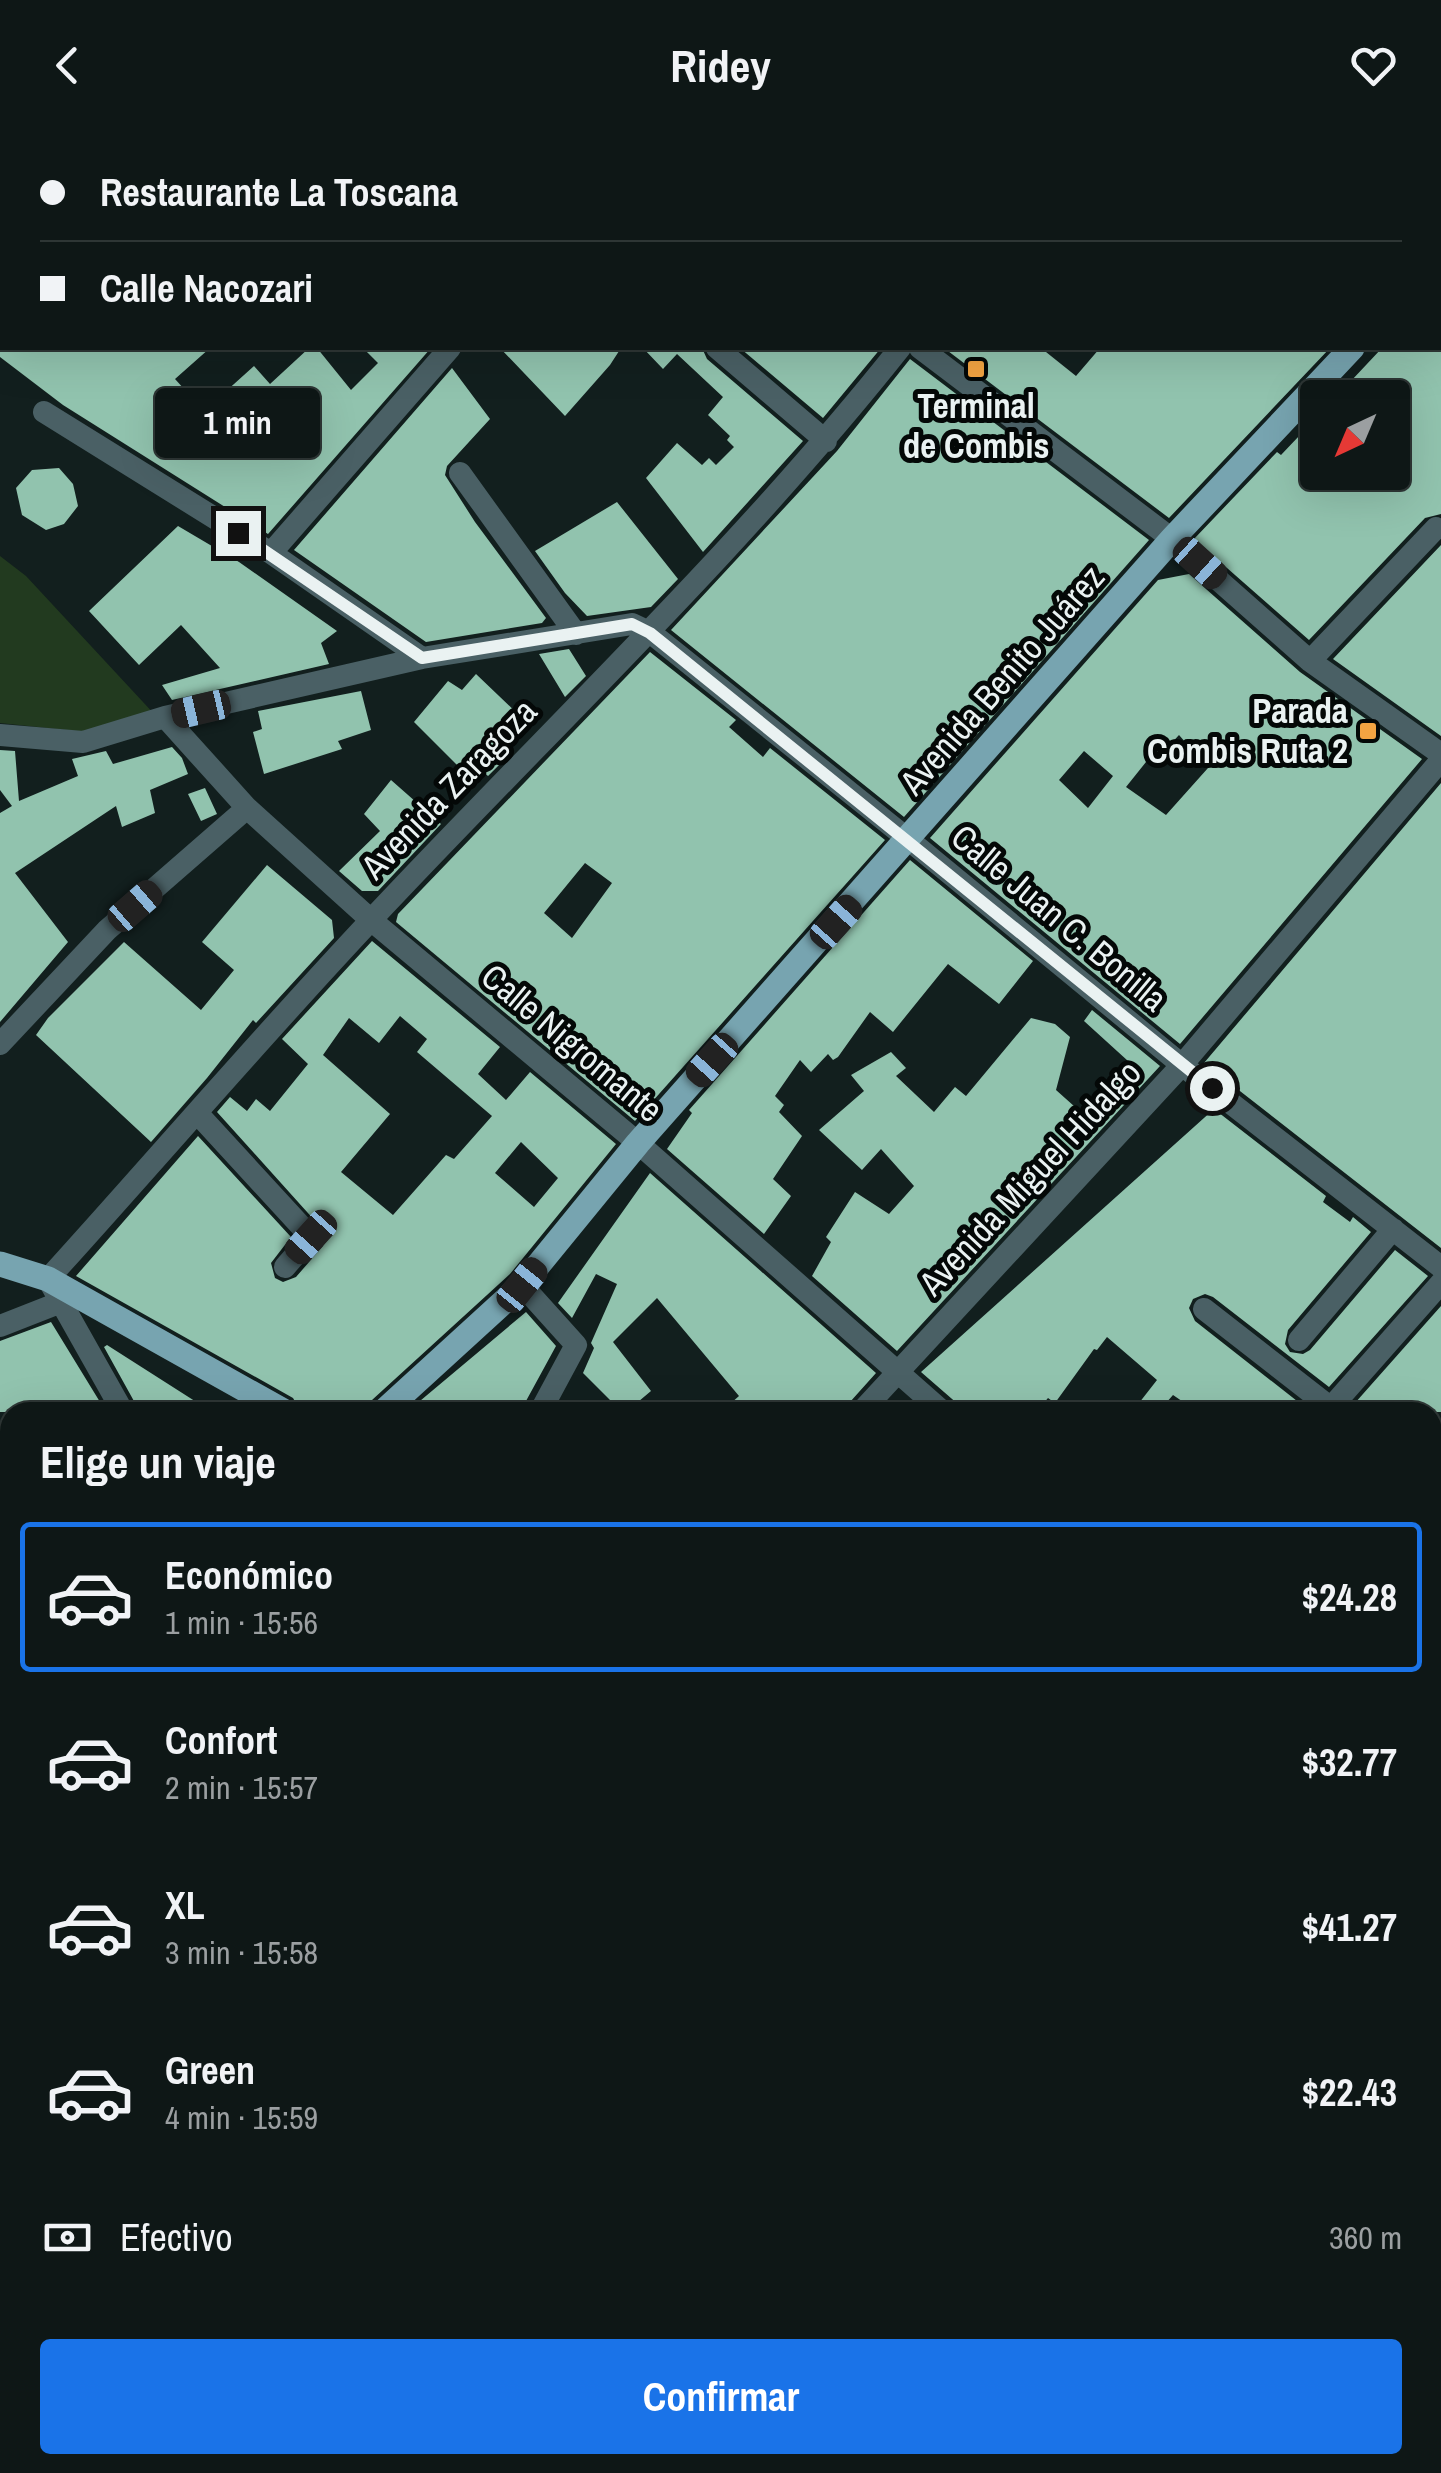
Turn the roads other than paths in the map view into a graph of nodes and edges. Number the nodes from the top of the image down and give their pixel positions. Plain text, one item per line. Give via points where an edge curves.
1 (448, 350) edge
2 (719, 350) edge
3 (898, 350) edge
4 (923, 350) edge
5 (1350, 350) edge
6 (44, 412) dead end
7 (826, 441) junction
8 (460, 473) dead end
9 (1436, 528) dead end
10 (1172, 539) junction
11 (270, 553) junction
12 (641, 629) junction
13 (576, 634) junction
14 (422, 658) junction
15 (1310, 661) junction
16 (164, 717) junction
17 (0, 734) edge
18 (1441, 757) edge
19 (248, 808) junction
20 (909, 840) junction
21 (370, 920) junction
22 (0, 1044) edge
23 (1182, 1065) junction
24 (198, 1114) junction
25 (638, 1143) junction
26 (1393, 1229) junction
27 (0, 1264) edge
28 (284, 1267) dead end
29 (1441, 1267) edge
30 (48, 1279) junction
31 (1441, 1283) edge
32 (522, 1285) junction
33 (69, 1299) junction
34 (1204, 1308) dead end
35 (0, 1326) edge
36 (1299, 1340) dead end
37 (896, 1374) junction
38 (111, 1402) edge
39 (266, 1402) edge
40 (394, 1402) edge
41 (545, 1402) edge
42 (870, 1402) edge
43 (930, 1402) edge
44 (1319, 1402) edge
45 (1336, 1402) edge

1 - 11 street
2 - 7 street
3 - 7 street, Avenida Zaragoza
4 - 10 street
5 - 10 main road, Avenida Benito Juárez
6 - 11 street
7 - 12 street, Avenida Zaragoza
8 - 13 street
9 - 15 street
10 - 15 street
10 - 20 main road, Avenida Benito Juárez
11 - 14 street
12 - 13 street
12 - 20 street, Calle Juan C. Bonilla
12 - 21 street, Avenida Zaragoza
13 - 14 street
14 - 16 street
15 - 18 street
16 - 17 street via 83,742
16 - 19 street, Calle Nigromante
18 - 23 street, Avenida Miguel Hidalgo
19 - 21 street, Calle Nigromante
19 - 22 street via 107,930
20 - 23 street, Calle Juan C. Bonilla
20 - 25 main road, Avenida Benito Juárez
21 - 24 street, Avenida Zaragoza
21 - 25 street, Calle Nigromante
23 - 26 street, Calle Juan C. Bonilla
23 - 37 street, Avenida Miguel Hidalgo
24 - 28 street via 311,1237
24 - 30 street, Avenida Zaragoza
25 - 32 main road, Avenida Benito Juárez
25 - 37 street, Calle Nigromante
26 - 29 street, Calle Juan C. Bonilla
26 - 36 street
27 - 30 main road
30 - 33 main road
31 - 45 street
32 - 40 main road, Avenida Benito Juárez
32 - 41 street via 576,1345
33 - 35 street
33 - 38 street
33 - 39 main road
34 - 44 street
37 - 42 street, Avenida Miguel Hidalgo
37 - 43 street, Calle Nigromante

